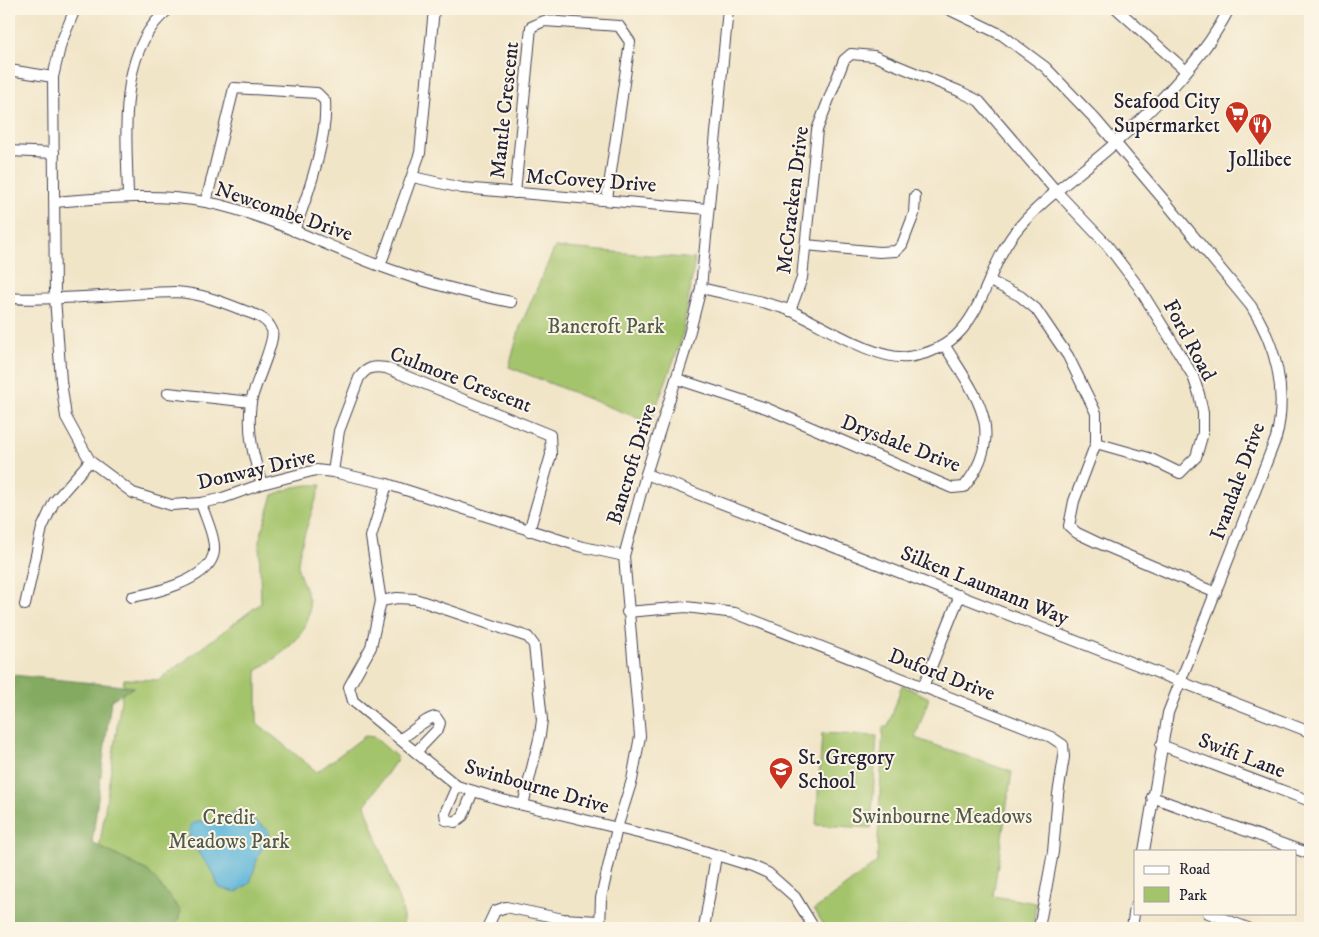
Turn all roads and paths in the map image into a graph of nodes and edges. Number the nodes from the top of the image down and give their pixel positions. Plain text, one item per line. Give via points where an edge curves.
1 (75, 9) edge
2 (169, 9) edge
3 (434, 9) edge
4 (728, 9) edge
5 (948, 9) edge
6 (1117, 9) edge
7 (1229, 9) edge
8 (9, 70) edge
9 (1186, 71) junction
10 (53, 77) junction
11 (1114, 144) junction
12 (9, 151) edge
13 (54, 153) junction
14 (413, 177) junction
15 (1056, 191) junction
16 (515, 193) junction
17 (915, 196) dead end
18 (128, 197) junction
19 (607, 200) junction
20 (55, 202) junction
21 (206, 202) junction
22 (708, 208) junction
23 (294, 231) junction
24 (806, 245) junction
25 (380, 266) junction
26 (990, 281) junction
27 (701, 288) junction
28 (9, 297) edge
29 (55, 297) junction
30 (511, 302) dead end
31 (790, 311) junction
32 (945, 346) junction
33 (677, 379) junction
34 (168, 393) dead end
35 (251, 402) junction
36 (1096, 443) junction
37 (90, 461) junction
38 (334, 472) junction
39 (646, 474) junction
40 (262, 484) junction
41 (387, 484) junction
42 (201, 503) junction
43 (529, 531) junction
44 (624, 556) junction
45 (1216, 593) junction
46 (960, 595) junction
47 (132, 597) dead end
48 (381, 601) junction
49 (25, 605) dead end
50 (628, 612) junction
51 (1180, 683) junction
52 (923, 687) junction
53 (1310, 732) edge
54 (400, 739) junction
55 (1161, 745) junction
56 (416, 752) junction
57 (457, 786) junction
58 (473, 791) junction
59 (1152, 797) junction
60 (1310, 801) edge
61 (523, 805) junction
62 (617, 828) junction
63 (1144, 850) edge
64 (1310, 854) edge
65 (716, 856) junction
66 (1134, 914) edge
67 (1211, 914) edge
68 (600, 925) edge
69 (487, 928) edge
70 (704, 928) edge
71 (814, 928) edge
72 (1039, 928) edge
73 (1132, 928) edge
74 (1248, 928) edge

1 - 10 street, Donway Drive via 61,43
2 - 18 street via 141,45 128,94
3 - 14 street via 420,153
4 - 22 street, Bancroft Drive
5 - 11 street, Ivandale Drive via 1028,52 1096,120
6 - 9 street
7 - 9 street
8 - 10 street
9 - 11 street
10 - 13 street, Donway Drive
11 - 15 street
11 - 45 street, Ivandale Drive via 1164,199 1251,306 1267,334 1276,362 1280,401 1278,429
12 - 13 street
13 - 20 street, Donway Drive
14 - 16 street, McCovey Drive via 462,188
14 - 25 street
15 - 24 street, McCracken Drive via 979,102 874,56 851,54 844,60 817,130
15 - 26 street via 1019,227
15 - 36 street, Ford Road via 1107,245 1138,286 1192,376 1203,413 1203,433 1196,457 1180,472 1149,458
16 - 19 street, McCovey Drive
16 - 19 street, Mantle Crescent via 531,27 544,21 554,21 619,26 630,42
17 - 24 street via 914,214 902,245 896,251
18 - 20 street, Newcombe Drive
18 - 21 street, Newcombe Drive
19 - 22 street, McCovey Drive
20 - 29 street, Donway Drive
21 - 23 street, Newcombe Drive
21 - 23 street via 234,88 317,94 325,101 326,115 311,184
22 - 27 street, Bancroft Drive
23 - 25 street, Newcombe Drive
24 - 31 street, McCracken Drive via 802,278
25 - 30 street, Newcombe Drive via 461,292
26 - 32 street via 961,331
26 - 36 street via 1020,296 1052,329 1096,413
27 - 31 street
27 - 33 street, Bancroft Drive
28 - 29 street via 13,300
29 - 35 street via 176,292 206,296 264,318 273,338
29 - 37 street, Donway Drive via 66,417
31 - 32 street via 877,352 906,357
32 - 33 street, Drysdale Drive via 981,407 986,427 986,446 964,487 952,488 766,408
33 - 39 street, Bancroft Drive
34 - 35 street
35 - 40 street via 251,451
36 - 45 street via 1074,501 1069,526 1096,542
37 - 42 street, Donway Drive via 133,493 171,505
37 - 49 street via 54,502 42,528
38 - 40 street, Donway Drive via 316,470
38 - 41 street, Donway Drive
38 - 43 street, Culmore Crescent via 339,432 359,378 374,366 386,368 550,434 551,455
39 - 44 street, Bancroft Drive
39 - 46 street, Silken Laumann Way
40 - 42 street, Donway Drive
41 - 43 street, Donway Drive
41 - 48 street, Swinbourne Drive via 372,537
42 - 47 street via 213,542 213,556 209,562 184,582 162,591
43 - 44 street, Donway Drive
44 - 50 street, Bancroft Drive
45 - 51 street, Ivandale Drive
46 - 51 street, Silken Laumann Way
46 - 52 street
48 - 54 street, Swinbourne Drive via 371,647 349,687 353,701
48 - 61 street via 415,599 528,637 534,645 542,720
50 - 52 street, Duford Drive via 686,607 734,613
50 - 62 street, Bancroft Drive via 640,736 632,780
51 - 53 street, Silken Laumann Way
51 - 55 street, Ivandale Drive via 1168,713
52 - 72 street, Duford Drive via 1063,744 1053,852
54 - 56 street, Swinbourne Drive
54 - 56 street via 429,718 436,717 440,723 438,730
55 - 59 street, Ivandale Drive
55 - 60 street, Swift Lane
56 - 57 street, Swinbourne Drive
57 - 58 street, Swinbourne Drive
57 - 58 street via 445,813 446,820 455,822 463,816
58 - 61 street, Swinbourne Drive
59 - 63 street, Ivandale Drive
59 - 64 street
61 - 62 street, Swinbourne Drive
62 - 65 street, Swinbourne Drive
62 - 68 street, Bancroft Drive via 601,898
65 - 70 street
65 - 71 street, Swinbourne Drive via 768,873 795,897
66 - 73 street
67 - 74 street
68 - 69 street via 506,907 495,911

